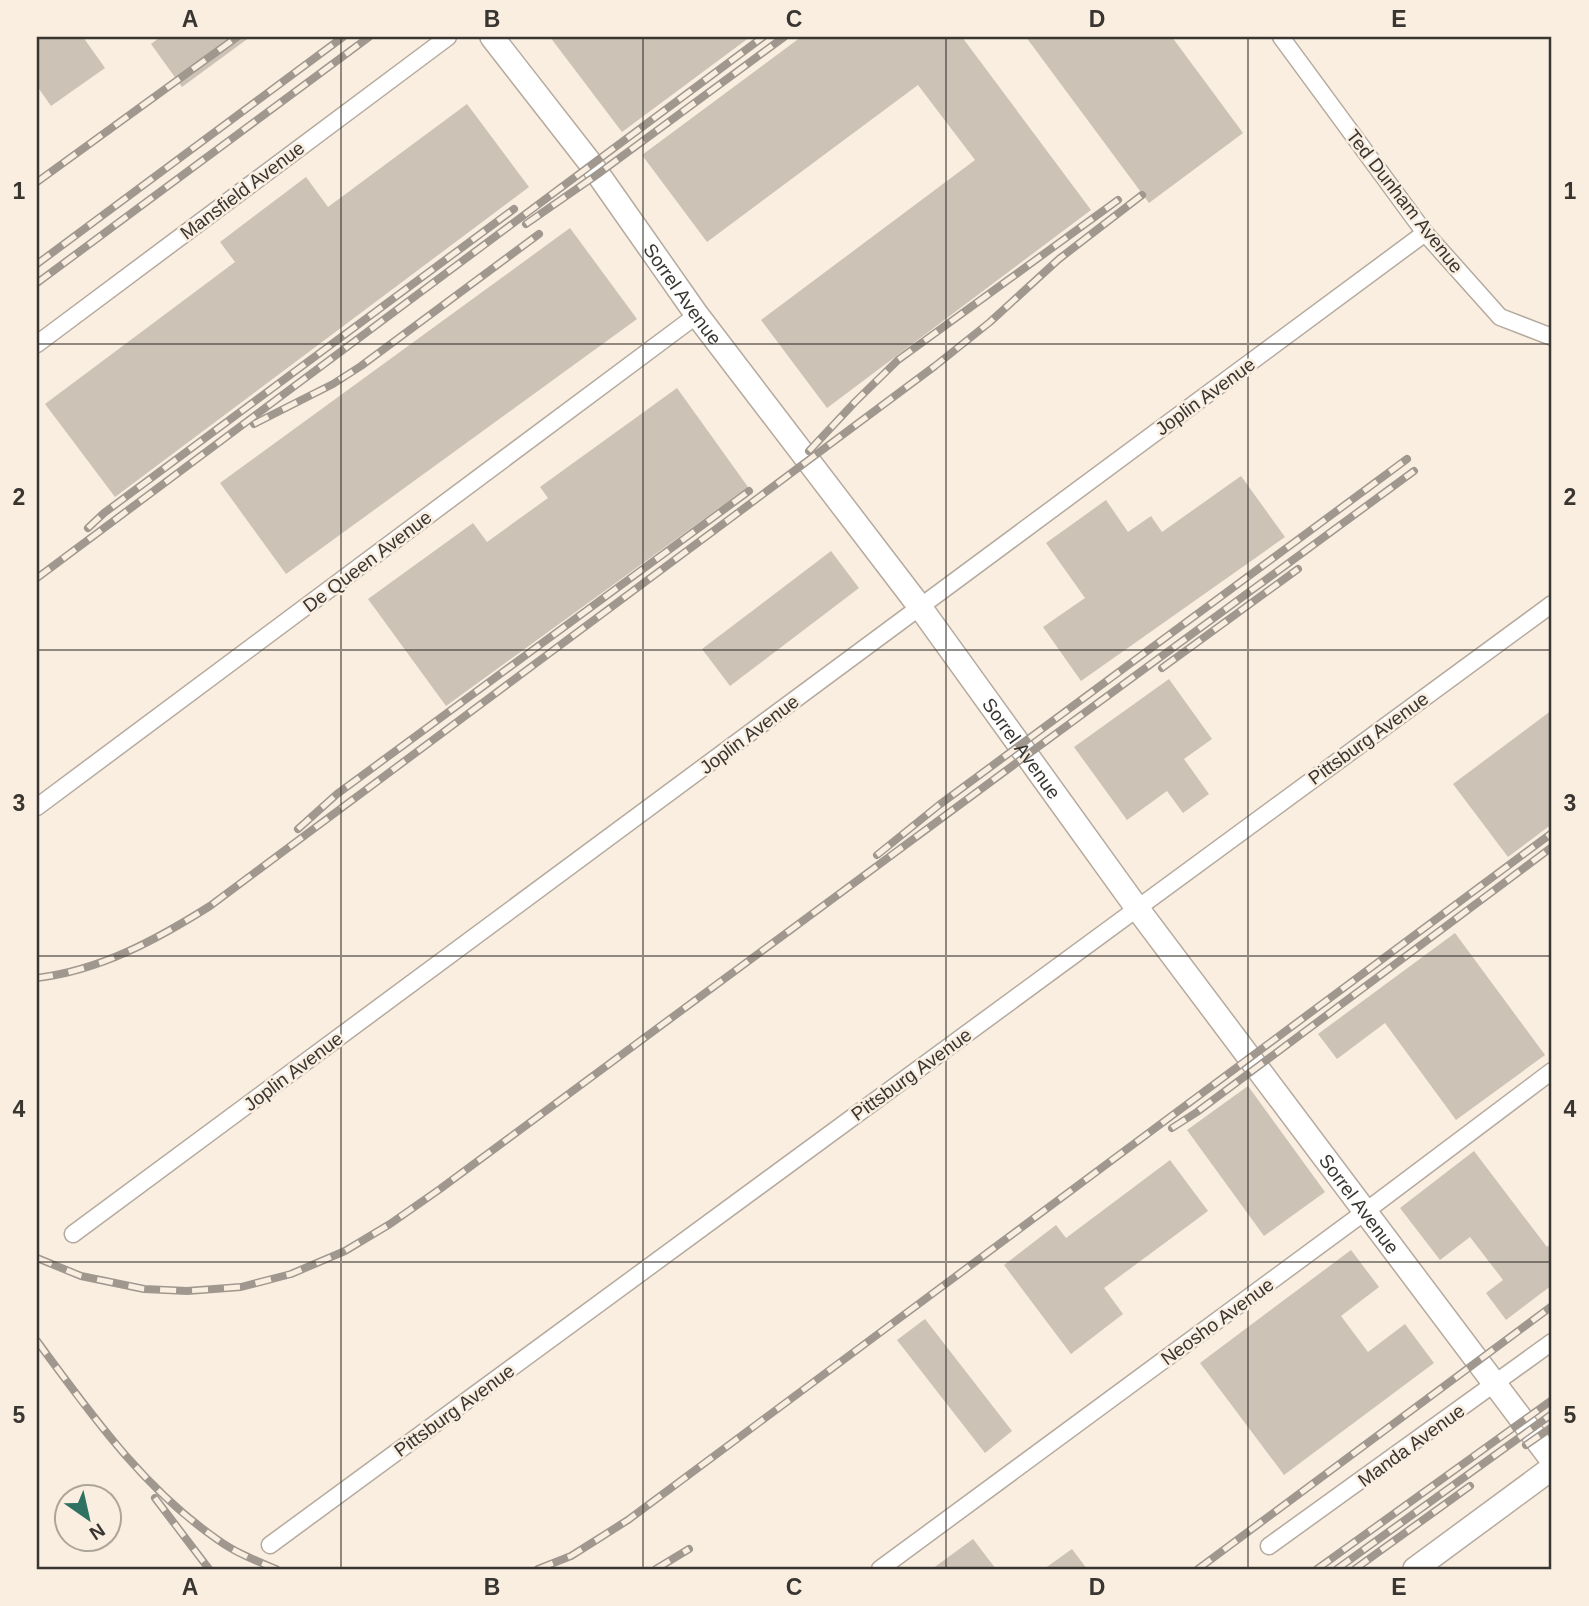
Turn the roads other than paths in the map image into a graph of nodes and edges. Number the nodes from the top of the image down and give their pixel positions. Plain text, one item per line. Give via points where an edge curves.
1 (448, 37) edge
2 (492, 37) edge
3 (1282, 37) edge
4 (1425, 233) junction
5 (697, 315) junction
6 (1552, 337) edge
7 (37, 344) edge
8 (1552, 604) edge
9 (920, 607) junction
10 (37, 807) edge
11 (1137, 908) junction
12 (1552, 1071) edge
13 (1366, 1211) junction
14 (73, 1234) dead end
15 (1552, 1342) edge
16 (1495, 1385) junction
17 (1552, 1460) edge
18 (1552, 1468) edge
19 (270, 1545) dead end
20 (1269, 1546) dead end
21 (880, 1569) edge
22 (1415, 1569) edge

1 - 7 street, Mansfield Avenue
2 - 5 street, Sorrel Avenue via 591,164
3 - 4 street, Ted Dunham Avenue
4 - 6 street, Ted Dunham Avenue via 1500,317
4 - 9 street, Joplin Avenue
5 - 9 street, Sorrel Avenue
5 - 10 street, De Queen Avenue
8 - 11 street, Pittsburg Avenue
9 - 11 street, Sorrel Avenue
9 - 14 street, Joplin Avenue
11 - 13 street, Sorrel Avenue
11 - 19 street, Pittsburg Avenue
12 - 13 street, Neosho Avenue
13 - 16 street, Sorrel Avenue
13 - 21 street, Neosho Avenue
15 - 16 street, Manda Avenue
16 - 17 street, Sorrel Avenue
16 - 20 street, Manda Avenue
18 - 22 street

